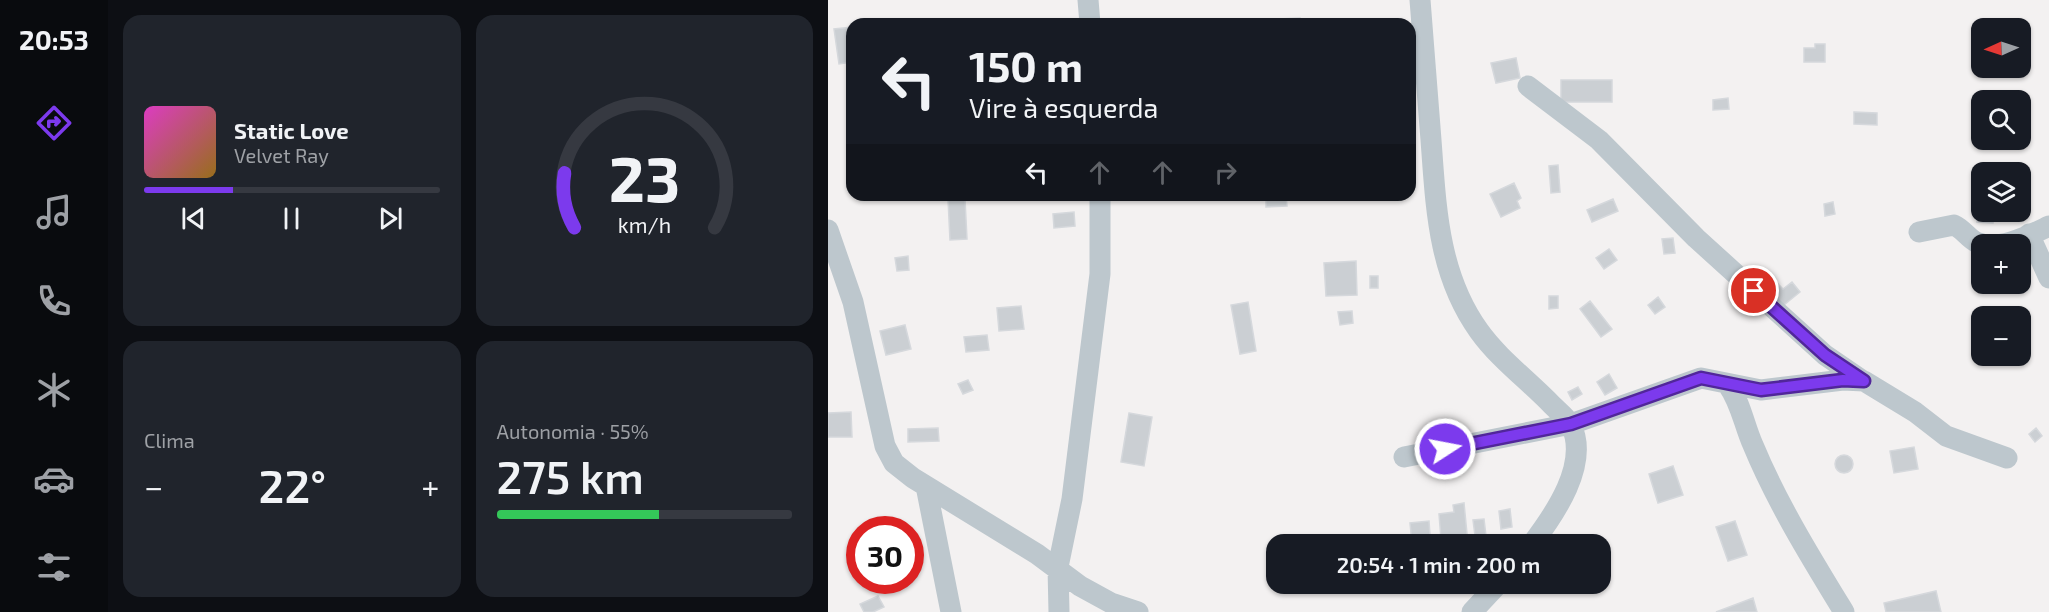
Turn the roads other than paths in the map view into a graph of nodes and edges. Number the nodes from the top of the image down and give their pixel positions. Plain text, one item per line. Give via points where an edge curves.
1 (1088, 0) edge
2 (1420, 0) edge
3 (1090, 18) edge
4 (1528, 86) dead end
5 (1101, 201) edge
6 (2049, 226) edge
7 (828, 230) edge
8 (1919, 232) dead end
9 (2029, 234) edge
10 (1971, 238) edge
11 (2031, 238) edge
12 (2049, 278) edge
13 (1864, 381) junction
14 (1728, 385) junction
15 (1571, 424) junction
16 (1404, 457) dead end
17 (2007, 458) dead end
18 (926, 486) junction
19 (1538, 534) edge
20 (1058, 567) junction
21 (1489, 594) edge
22 (951, 612) edge
23 (1059, 612) edge
24 (1138, 612) edge
25 (1472, 612) edge
26 (1844, 612) edge

1 - 3 street
2 - 15 street via 1436,205 1444,256 1478,330
4 - 13 street via 1599,140 1696,238 1825,355
5 - 20 street via 1100,274 1072,499
6 - 9 street
7 - 18 street via 853,302 885,446 894,463
8 - 10 street via 1953,225
11 - 12 street
13 - 14 street via 1761,390
13 - 17 street via 1946,436
14 - 15 street via 1701,378
14 - 26 street via 1753,445
15 - 16 street
15 - 19 street via 1574,467 1567,490
18 - 20 street
18 - 22 street
20 - 23 street
20 - 24 street via 1080,586
21 - 25 street

